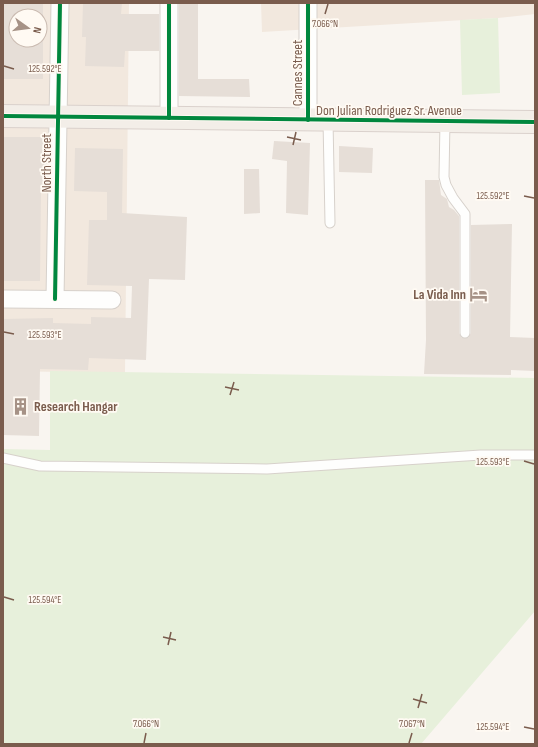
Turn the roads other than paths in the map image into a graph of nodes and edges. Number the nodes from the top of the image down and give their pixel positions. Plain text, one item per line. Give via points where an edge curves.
1 (60, 3) edge
2 (170, 3) edge
3 (308, 3) edge
4 (3, 116) edge
5 (57, 116) junction
6 (169, 118) junction
7 (318, 120) junction
8 (445, 121) junction
9 (535, 122) edge
10 (330, 224) dead end
11 (3, 299) edge
12 (55, 299) junction
13 (112, 300) dead end
14 (465, 334) dead end
15 (535, 455) edge
16 (3, 458) edge

1 - 5 street, North Street
2 - 6 street
3 - 7 street, Cannes Street
4 - 5 main road, Don Julian Rodriguez Sr. Avenue
5 - 6 main road, Don Julian Rodriguez Sr. Avenue
5 - 12 street, North Street
6 - 7 main road, Don Julian Rodriguez Sr. Avenue
7 - 8 main road, Don Julian Rodriguez Sr. Avenue
7 - 10 lane
8 - 9 main road, Don Julian Rodriguez Sr. Avenue
8 - 14 lane via 444,177 446,185 465,214
11 - 12 street
12 - 13 street
15 - 16 lane via 481,455 268,469 40,466

